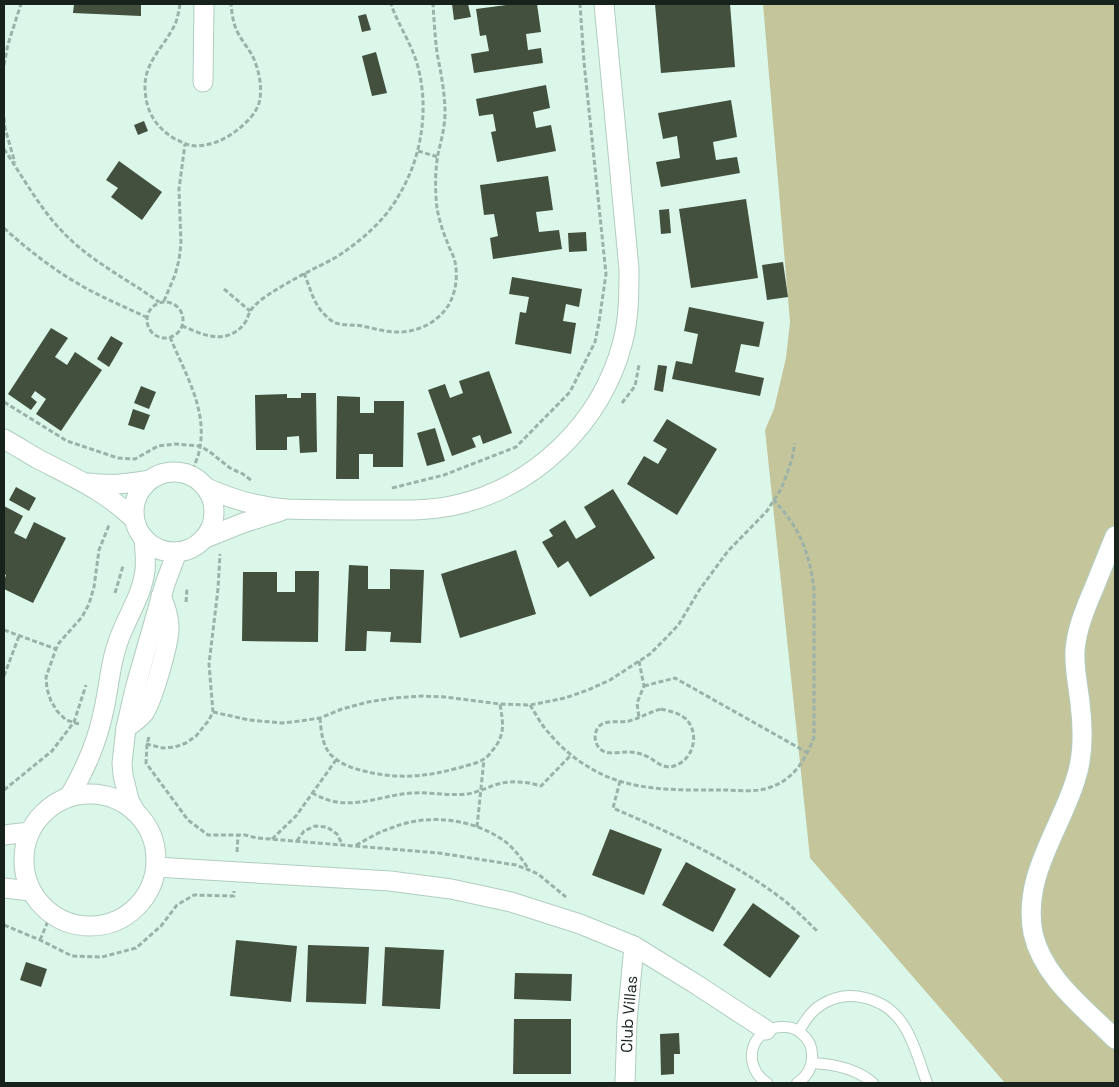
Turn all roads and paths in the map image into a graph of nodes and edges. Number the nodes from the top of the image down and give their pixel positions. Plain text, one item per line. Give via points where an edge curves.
1 (21, 4) edge
2 (180, 4) edge
3 (204, 4) edge
4 (231, 4) edge
5 (391, 4) edge
6 (433, 4) edge
7 (580, 4) edge
8 (604, 4) edge
9 (4, 65) edge
10 (203, 82) dead end
11 (4, 118) edge
12 (185, 144) junction
13 (4, 149) edge
14 (418, 151) junction
15 (438, 157) junction
16 (16, 166) junction
17 (4, 228) edge
18 (304, 273) junction
19 (224, 289) dead end
20 (164, 301) junction
21 (159, 302) junction
22 (250, 311) junction
23 (146, 317) junction
24 (182, 326) junction
25 (170, 338) junction
26 (640, 356) dead end
27 (4, 402) edge
28 (617, 409) dead end
29 (4, 439) edge
30 (795, 443) dead end
31 (200, 446) junction
32 (190, 474) junction
33 (148, 480) junction
34 (85, 483) junction
35 (254, 483) dead end
36 (207, 488) junction
37 (384, 490) dead end
38 (774, 500) junction
39 (115, 502) junction
40 (287, 509) junction
41 (134, 519) junction
42 (222, 531) junction
43 (1115, 536) edge
44 (144, 539) junction
45 (203, 539) junction
46 (177, 552) junction
47 (186, 582) dead end
48 (186, 610) dead end
49 (4, 630) edge
50 (18, 636) junction
51 (56, 649) junction
52 (639, 661) junction
53 (4, 676) edge
54 (644, 686) junction
55 (500, 704) junction
56 (530, 704) junction
57 (213, 712) junction
58 (320, 718) junction
59 (639, 718) junction
60 (74, 722) junction
61 (99, 730) junction
62 (125, 734) junction
63 (150, 735) dead end
64 (147, 744) junction
65 (808, 753) junction
66 (571, 755) junction
67 (484, 759) junction
68 (336, 760) junction
69 (620, 781) junction
70 (4, 790) edge
71 (482, 790) junction
72 (312, 793) junction
73 (69, 797) junction
74 (135, 811) junction
75 (477, 827) junction
76 (30, 832) junction
77 (4, 835) edge
78 (238, 836) junction
79 (272, 839) junction
80 (297, 841) junction
81 (342, 845) junction
82 (355, 845) junction
83 (156, 867) junction
84 (530, 870) junction
85 (236, 872) junction
86 (4, 888) edge
87 (31, 891) junction
88 (572, 901) dead end
89 (51, 914) junction
90 (4, 925) edge
91 (818, 932) dead end
92 (40, 940) junction
93 (634, 946) junction
94 (766, 1030) junction
95 (798, 1030) junction
96 (1115, 1039) edge
97 (812, 1063) junction
98 (625, 1083) edge
99 (767, 1083) edge
100 (797, 1083) edge
101 (873, 1083) edge
102 (927, 1083) edge

1 - 9 path
2 - 12 path via 176,23 155,54 145,84 146,102 153,118 165,132
3 - 10 street
4 - 12 path via 238,33 253,57 260,82 259,104 250,120 233,134 216,143
5 - 14 path via 413,51 420,77 423,104
6 - 15 path via 445,113
7 - 37 path via 606,274 595,342 570,392 516,447 444,475
8 - 40 street via 629,269 629,305 612,375 595,406 548,460 485,496 451,506 415,510
11 - 16 path
12 - 20 path via 179,189 180,252
13 - 16 path
14 - 15 path
14 - 18 path via 399,197 374,227 340,255
15 - 18 path via 437,207 455,261 456,276 448,305 438,317 411,331 341,325 319,308
16 - 21 path via 39,203 70,240
17 - 23 path via 58,271
18 - 22 path via 264,297
19 - 22 path
20 - 21 path
20 - 24 path via 177,306 183,318
21 - 23 path via 148,310
22 - 24 path via 243,326 228,336 209,336
23 - 25 path via 152,334
24 - 25 path
25 - 31 path via 197,401
26 - 28 path via 635,386
27 - 31 path via 67,441 118,458 135,458 158,446
29 - 34 street
30 - 38 path via 787,474
31 - 32 path
31 - 35 path
32 - 33 street via 169,471
32 - 36 street
33 - 34 street via 117,484
33 - 41 street via 135,497
34 - 39 street
36 - 40 street via 246,503
36 - 45 street via 214,514 210,530
38 - 52 path via 723,558 679,624
38 - 65 path via 787,514 806,548 814,589 814,737
39 - 41 street
39 - 51 path via 99,550 89,604
40 - 42 street
41 - 44 street
42 - 45 street
42 - 57 path via 209,664
43 - 96 street via 1082,617 1075,650 1082,718 1081,756 1068,800 1041,862 1031,911 1034,934 1046,964 1072,998
44 - 46 street via 159,550
44 - 61 street via 145,570 111,664
45 - 46 street via 196,546
46 - 62 street via 161,596 168,617 168,642 148,707
47 - 48 path
49 - 50 path
50 - 51 path
50 - 53 path
51 - 60 path via 46,677 47,689 57,711 66,720
52 - 54 path
52 - 56 path via 588,690
54 - 59 path via 637,703
54 - 65 path via 675,678
55 - 56 path
55 - 58 path via 445,697 394,698
55 - 67 path via 503,732
56 - 66 path via 547,732
57 - 58 path via 264,722
57 - 64 path via 196,736 186,743 162,748
58 - 68 path via 325,745
59 - 59 path via 661,709 685,718 694,741 688,756 674,766 665,767 642,754 610,753 597,746 595,738 602,724
60 - 61 path
60 - 70 path via 52,751
61 - 73 street via 91,754
62 - 64 path
62 - 74 street via 122,775
63 - 64 path
64 - 78 path via 146,763 188,820 208,835
65 - 69 path via 799,768 786,779 771,787 754,790 673,790
66 - 69 path
66 - 71 path via 541,786 511,782
67 - 68 path via 442,773 406,777 371,773
67 - 71 path
68 - 72 path
69 - 91 path via 613,808 721,860 781,899
71 - 72 path via 468,794 411,793 347,804
71 - 75 path
72 - 79 path via 296,816
73 - 74 street via 97,794
73 - 76 street via 46,811
74 - 83 street via 150,831
75 - 82 path via 445,820 409,822
75 - 84 path via 507,844
76 - 77 street
76 - 87 street via 24,861
78 - 79 path
78 - 85 path
79 - 80 path
80 - 81 path
80 - 81 path via 304,831 315,826 327,827 337,834
81 - 82 path
82 - 84 path via 439,853
83 - 85 street
83 - 89 street via 146,896 136,908 110,923 79,926
84 - 88 path
85 - 92 path via 234,896 194,895 177,906 161,926 136,948 102,957 72,956
85 - 93 street via 451,889 511,902 580,924
86 - 87 street
87 - 89 street
89 - 92 path
90 - 92 path
93 - 94 street
93 - 98 street, Club Villas
94 - 95 lane via 788,1027
94 - 99 lane via 754,1044 752,1063
95 - 97 lane via 808,1039
95 - 102 lane via 820,1005 835,998 852,996 883,1004 904,1026
97 - 100 lane via 809,1072
97 - 101 lane via 843,1067

